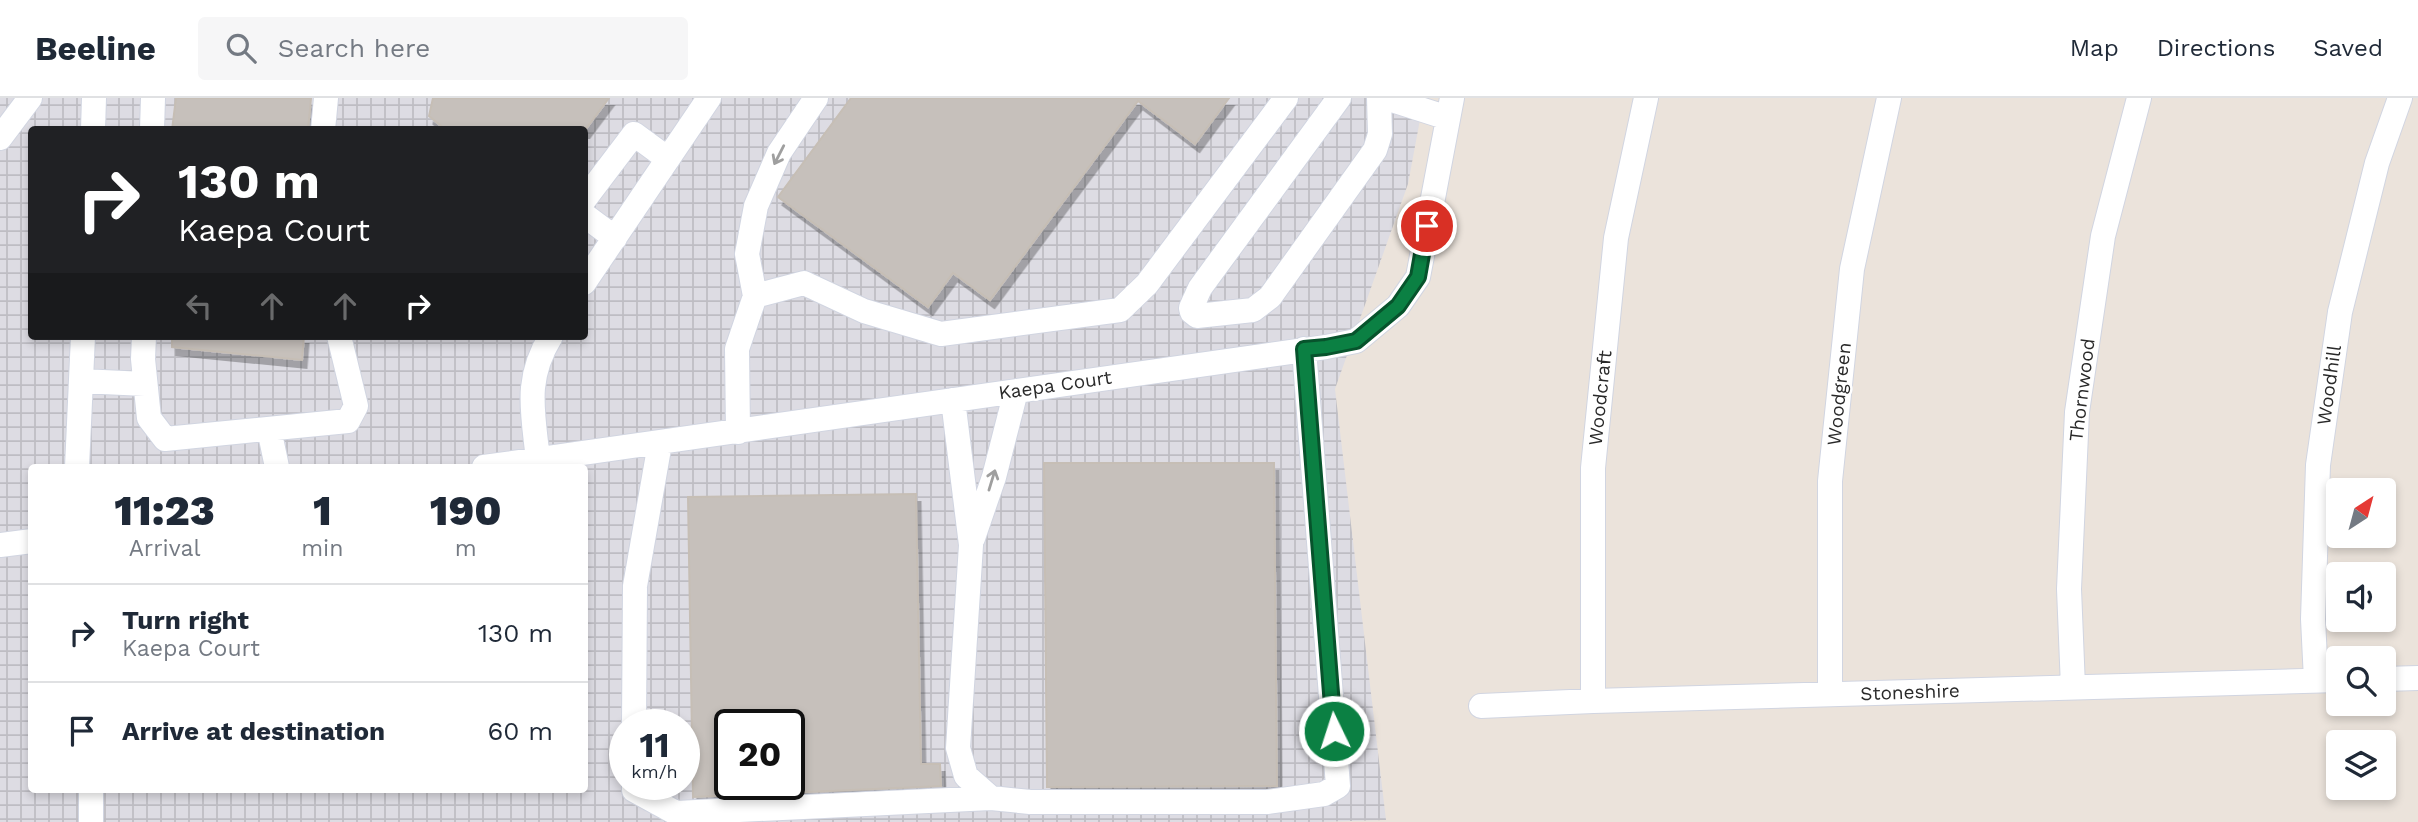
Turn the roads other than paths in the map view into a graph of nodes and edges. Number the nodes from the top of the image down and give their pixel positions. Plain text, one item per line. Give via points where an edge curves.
1 (30, 98) edge
2 (94, 98) edge
3 (153, 98) edge
4 (326, 98) edge
5 (709, 98) edge
6 (816, 98) edge
7 (1286, 98) edge
8 (1339, 98) edge
9 (1379, 98) edge
10 (1386, 98) edge
11 (1646, 98) edge
12 (1889, 98) edge
13 (2139, 98) edge
14 (2400, 98) edge
15 (1450, 108) edge
16 (93, 126) edge
17 (152, 126) edge
18 (323, 126) edge
19 (0, 138) edge
20 (668, 159) junction
21 (588, 195) edge
22 (588, 218) edge
23 (615, 238) junction
24 (588, 277) edge
25 (755, 296) junction
26 (83, 340) edge
27 (144, 340) edge
28 (340, 340) edge
29 (549, 340) edge
30 (1304, 349) junction
31 (81, 381) junction
32 (145, 384) junction
33 (1017, 391) junction
34 (953, 400) junction
35 (269, 429) junction
36 (738, 432) junction
37 (660, 443) junction
38 (538, 460) junction
39 (77, 464) edge
40 (276, 464) edge
41 (507, 464) edge
42 (28, 542) edge
43 (0, 545) edge
44 (971, 545) junction
45 (2326, 676) edge
46 (2418, 678) edge
47 (2396, 679) edge
48 (2326, 680) edge
49 (2073, 687) junction
50 (1830, 694) junction
51 (1593, 701) junction
52 (1481, 706) dead end
53 (634, 709) edge
54 (991, 798) junction
55 (653, 800) edge

1 - 19 street
2 - 16 street
3 - 17 street
4 - 18 street
5 - 20 street
6 -> 25 street via 779,153 756,206 747,254
7 - 25 street via 1147,284 1120,310 941,334 864,311 804,283
8 - 9 street via 1200,288 1191,308 1197,316 1253,310 1270,297 1375,150 1380,134
10 - 15 street
11 - 51 street, Woodcraft via 1616,238 1593,468
12 - 50 street, Woodgreen via 1852,269 1830,481
13 - 49 street, Thornwood via 2103,236 2077,412 2069,589
14 - 45 street, Woodhill via 2377,163 2340,312 2318,465 2313,619
15 - 30 street, Kaepa Court via 1418,277 1398,306 1356,341
20 - 21 street via 634,134
20 - 23 street
22 - 23 street
23 - 24 street
25 - 36 street via 737,349
26 - 31 street
27 - 32 street
28 - 35 street via 356,406 348,421
29 - 38 street via 539,356 531,393
30 - 33 street, Kaepa Court
30 - 54 street via 1338,786 1324,794 1267,802
31 - 32 street
31 - 39 street
32 - 35 street via 149,418 165,439
33 - 34 street, Kaepa Court
44 -> 33 street
34 - 36 street, Kaepa Court
34 - 44 street
35 - 40 street
36 - 37 street, Kaepa Court
37 - 38 street, Kaepa Court
37 - 53 street via 635,586
38 - 41 street, Kaepa Court
42 - 43 street
44 - 54 street via 958,748 966,776
46 - 47 street
48 - 49 street, Stoneshire
49 - 50 street, Stoneshire
50 - 51 street, Stoneshire
51 - 52 street, Stoneshire
54 - 55 street via 677,813

